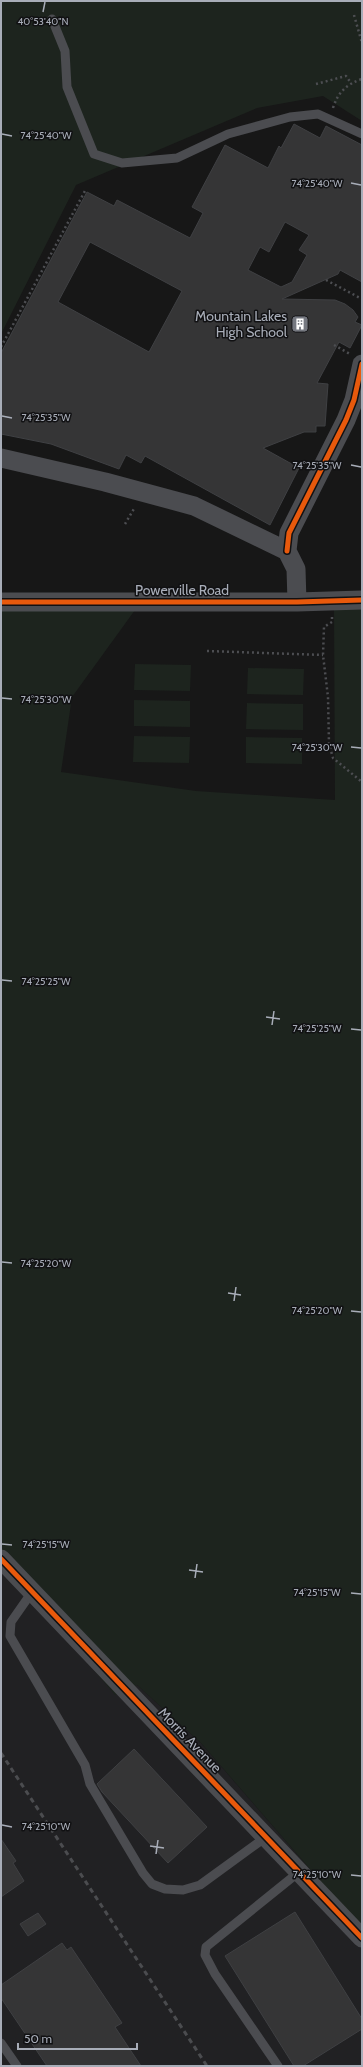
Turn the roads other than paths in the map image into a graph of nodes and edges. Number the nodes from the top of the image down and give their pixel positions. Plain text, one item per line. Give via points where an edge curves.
1 (52, 20) dead end
2 (362, 134) edge
3 (357, 360) edge
4 (1, 458) edge
5 (287, 551) junction
6 (362, 600) edge
7 (1, 602) edge
8 (297, 602) junction
9 (1, 1560) edge
10 (32, 1592) junction
11 (266, 1837) junction
12 (299, 1872) junction
13 (362, 1938) edge
14 (1, 2043) edge
15 (18, 2066) edge
16 (278, 2066) edge

1 - 2 lane via 65,51 67,87 94,154 122,163 178,158 228,134 290,117 318,114
3 - 5 street via 354,400 289,533
4 - 5 street via 194,506
5 - 8 street via 296,569
6 - 8 street, Powerville Road
7 - 8 street, Powerville Road
9 - 10 street, Morris Avenue
10 - 11 street, Morris Avenue
10 - 11 lane via 11,1622 10,1636 85,1765 90,1784 152,1884 165,1890 183,1890 200,1886
11 - 12 street, Morris Avenue
12 - 13 street, Morris Avenue
12 - 16 lane via 206,1947 204,1955
14 - 15 lane

